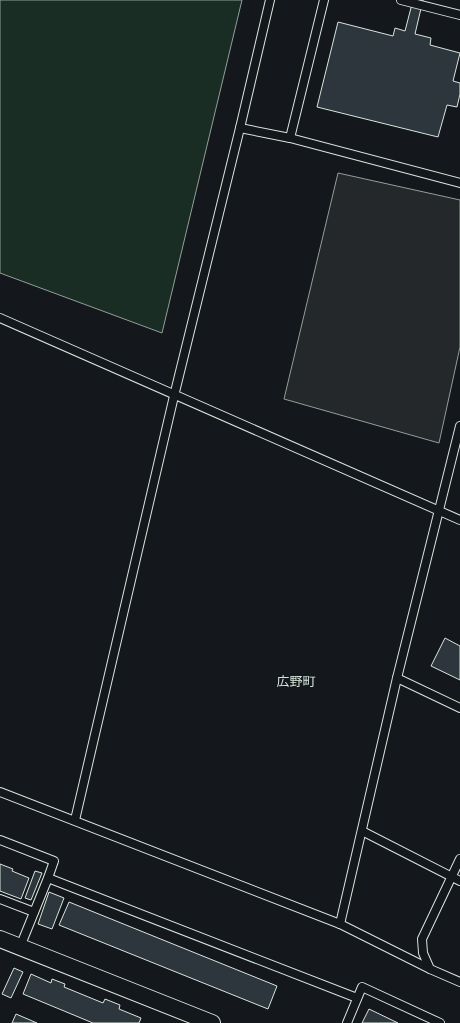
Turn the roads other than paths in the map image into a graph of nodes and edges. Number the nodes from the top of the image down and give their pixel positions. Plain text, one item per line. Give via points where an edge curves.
1 (270, 0) edge
2 (324, 0) edge
3 (401, 0) edge
4 (460, 15) edge
5 (240, 128) junction
6 (290, 138) junction
7 (460, 183) edge
8 (0, 318) edge
9 (174, 396) junction
10 (460, 426) edge
11 (440, 511) junction
12 (460, 520) edge
13 (397, 678) junction
14 (460, 708) edge
15 (0, 792) edge
16 (75, 820) junction
17 (362, 831) junction
18 (0, 840) edge
19 (460, 859) edge
20 (452, 876) junction
21 (48, 878) junction
22 (460, 881) edge
23 (0, 899) edge
24 (34, 912) junction
25 (340, 924) junction
26 (0, 939) edge
27 (20, 946) junction
28 (430, 969) junction
29 (460, 982) edge
30 (358, 998) junction
31 (212, 1023) edge
32 (347, 1023) edge
33 (440, 1023) edge

1 - 5 lane
2 - 6 lane
3 - 4 lane
5 - 6 lane
5 - 9 lane
6 - 7 lane
8 - 9 lane
9 - 11 lane
9 - 16 lane
10 - 11 lane
11 - 12 lane
11 - 13 lane
13 - 14 lane
13 - 17 lane
15 - 16 lane
16 - 25 lane
17 - 20 lane
17 - 25 lane
18 - 21 lane via 54,861
19 - 20 lane
20 - 22 lane
20 - 28 lane via 422,939 423,954
21 - 24 lane
21 - 30 lane
23 - 24 lane
24 - 27 lane
25 - 28 lane
26 - 27 street
27 - 31 street
28 - 29 lane
30 - 32 lane
30 - 33 lane via 362,987

